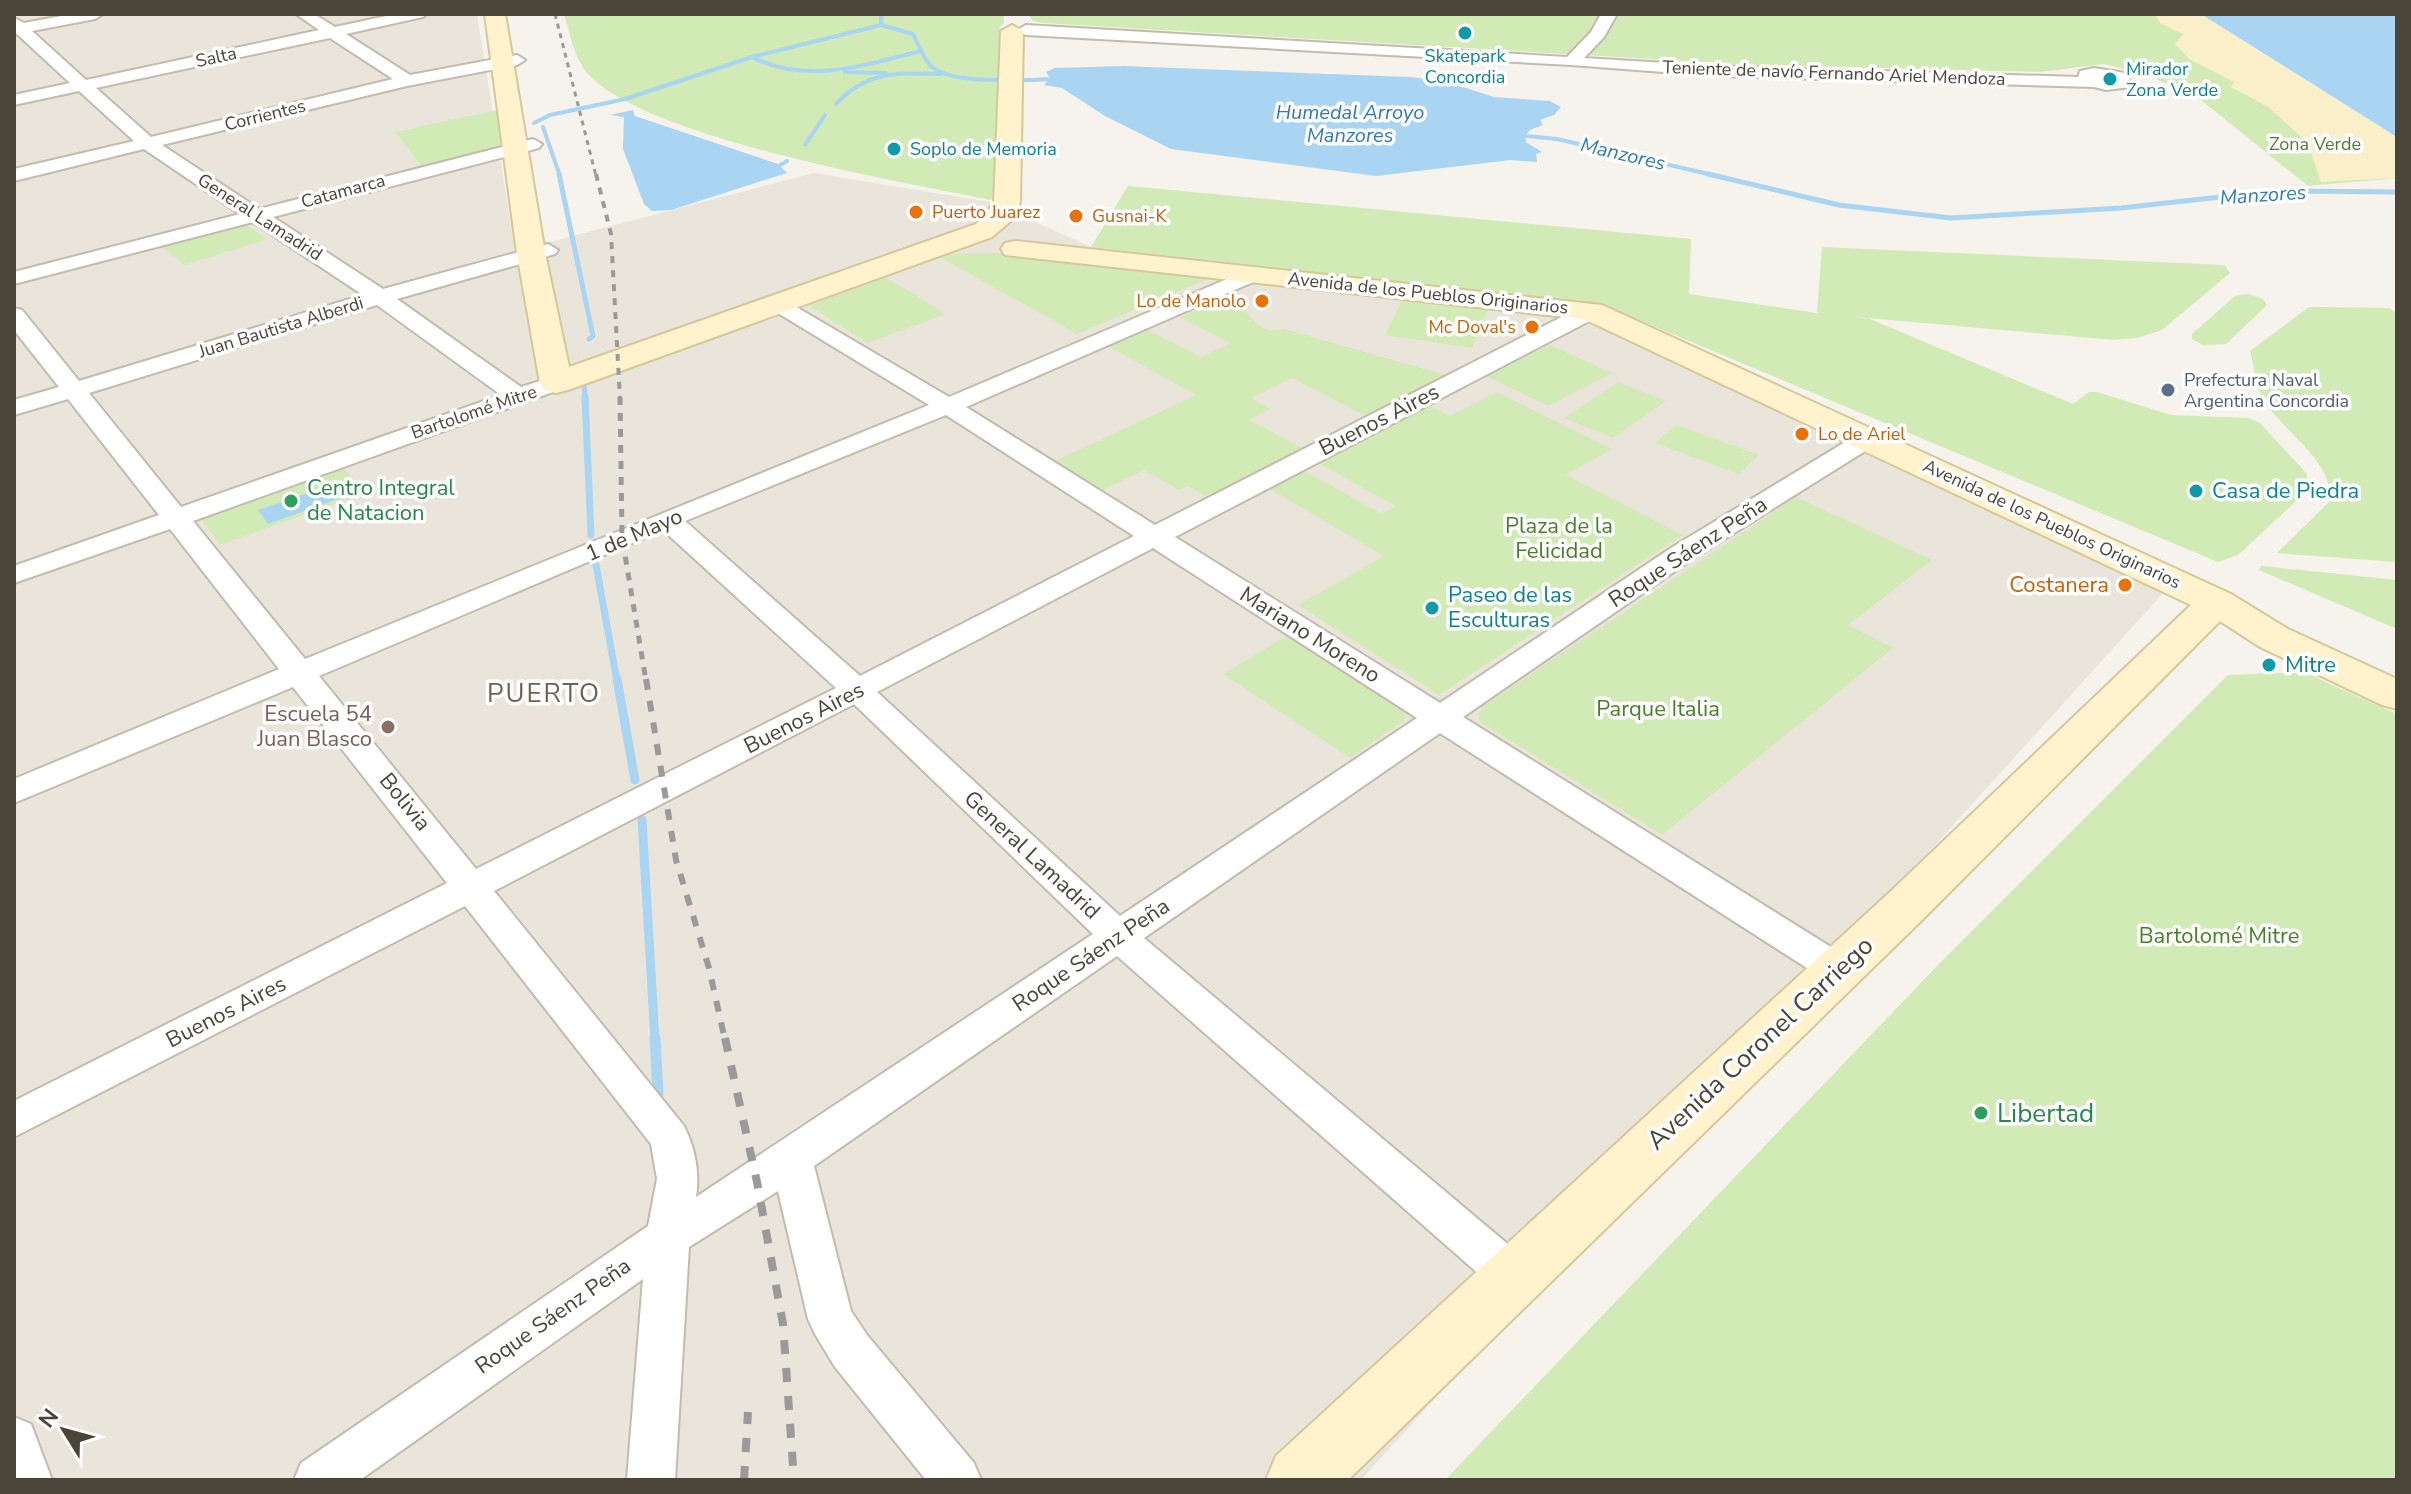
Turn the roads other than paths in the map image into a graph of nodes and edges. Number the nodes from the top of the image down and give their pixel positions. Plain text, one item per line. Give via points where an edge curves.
1 (95, 14) edge
2 (304, 14) edge
3 (418, 14) edge
4 (495, 14) edge
5 (509, 14) edge
6 (1609, 14) edge
7 (1020, 24) edge
8 (16, 27) edge
9 (332, 32) junction
10 (1572, 59) junction
11 (510, 60) junction
12 (2088, 79) dead end
13 (407, 81) junction
14 (85, 85) junction
15 (14, 100) edge
16 (1017, 107) junction
17 (148, 144) junction
18 (525, 145) junction
19 (14, 175) edge
20 (256, 214) junction
21 (1036, 225) junction
22 (995, 239) junction
23 (540, 252) junction
24 (1104, 257) junction
25 (1253, 275) junction
26 (14, 278) edge
27 (380, 297) junction
28 (781, 305) junction
29 (1591, 311) junction
30 (14, 315) edge
31 (566, 380) junction
32 (74, 390) junction
33 (518, 396) junction
34 (948, 406) junction
35 (14, 408) edge
36 (1869, 438) junction
37 (178, 518) junction
38 (668, 520) junction
39 (1153, 537) junction
40 (14, 575) edge
41 (2217, 602) junction
42 (2397, 671) edge
43 (302, 674) junction
44 (857, 690) junction
45 (2397, 695) edge
46 (1444, 718) junction
47 (14, 792) edge
48 (472, 887) junction
49 (1118, 936) junction
50 (1837, 969) junction
51 (14, 1120) edge
52 (791, 1159) junction
53 (668, 1237) junction
54 (1513, 1276) junction
55 (14, 1441) edge
56 (28, 1480) edge
57 (318, 1480) edge
58 (651, 1480) edge
59 (957, 1480) edge
60 (1300, 1480) edge

1 - 8 street
2 - 9 street
3 - 9 street, Salta
4 - 11 street
5 - 11 street
6 - 10 street via 1598,34
7 - 10 street, Teniente de navío Fernando Ariel Mendoza
7 - 16 street
8 - 14 street, General Lamadrid
9 - 13 street
9 - 14 street, Salta
10 - 12 street, Teniente de navío Fernando Ariel Mendoza via 1729,71
11 - 13 street, Corrientes
11 - 18 street
13 - 17 street, Corrientes
14 - 15 street, Salta
14 - 17 street, General Lamadrid
16 - 21 street via 1022,196
16 - 22 street via 1007,203
17 - 19 street, Corrientes
17 - 20 street, General Lamadrid
18 - 20 street, Catamarca
18 - 23 street
20 - 26 street, Catamarca
20 - 27 street, General Lamadrid
21 - 22 street via 1042,240 1036,244
21 - 24 street, Avenida de los Pueblos Originarios
22 - 24 street, Avenida de los Pueblos Originarios
22 - 28 street, Bartolomé Mitre via 933,250
23 - 27 street, Juan Bautista Alberdi
23 - 31 street
24 - 25 street, Avenida de los Pueblos Originarios
25 - 29 street, Avenida de los Pueblos Originarios
25 - 34 street, 1 de Mayo
27 - 32 street, Juan Bautista Alberdi
27 - 33 street, General Lamadrid
28 - 31 street, Bartolomé Mitre
28 - 34 street, Mariano Moreno
29 - 36 street, Avenida de los Pueblos Originarios
29 - 39 street, Buenos Aires
30 - 32 street, Bolivia
31 - 33 street, Bartolomé Mitre
32 - 35 street, Juan Bautista Alberdi
32 - 37 street, Bolivia
33 - 37 street, Bartolomé Mitre
34 - 38 street, 1 de Mayo
34 - 39 street, Mariano Moreno
36 - 41 street, Avenida de los Pueblos Originarios
36 - 46 street, Roque Sáenz Peña via 1694,546
37 - 40 street, Bartolomé Mitre
37 - 43 street, Bolivia
38 - 43 street, 1 de Mayo
38 - 44 street, General Lamadrid
39 - 44 street, Buenos Aires
39 - 46 street, Mariano Moreno
41 - 42 street, Avenida de los Pueblos Originarios via 2296,625
41 - 45 street, Avenida de los Pueblos Originarios via 2274,638
41 - 50 street, Avenida Coronel Carriego
43 - 47 street, 1 de Mayo
43 - 48 street, Bolivia
44 - 48 street, Buenos Aires
44 - 49 street, General Lamadrid
46 - 49 street, Roque Sáenz Peña
46 - 50 street, Mariano Moreno
48 - 51 street, Buenos Aires
48 - 53 street, Bolivia via 670,1138 678,1179
49 - 52 street, Roque Sáenz Peña
49 - 54 street, General Lamadrid
50 - 54 street, Avenida Coronel Carriego
52 - 53 street, Roque Sáenz Peña
52 - 59 street via 831,1319
53 - 57 street, Roque Sáenz Peña
53 - 58 street, Bolivia
54 - 60 street, Avenida Coronel Carriego
55 - 56 street

